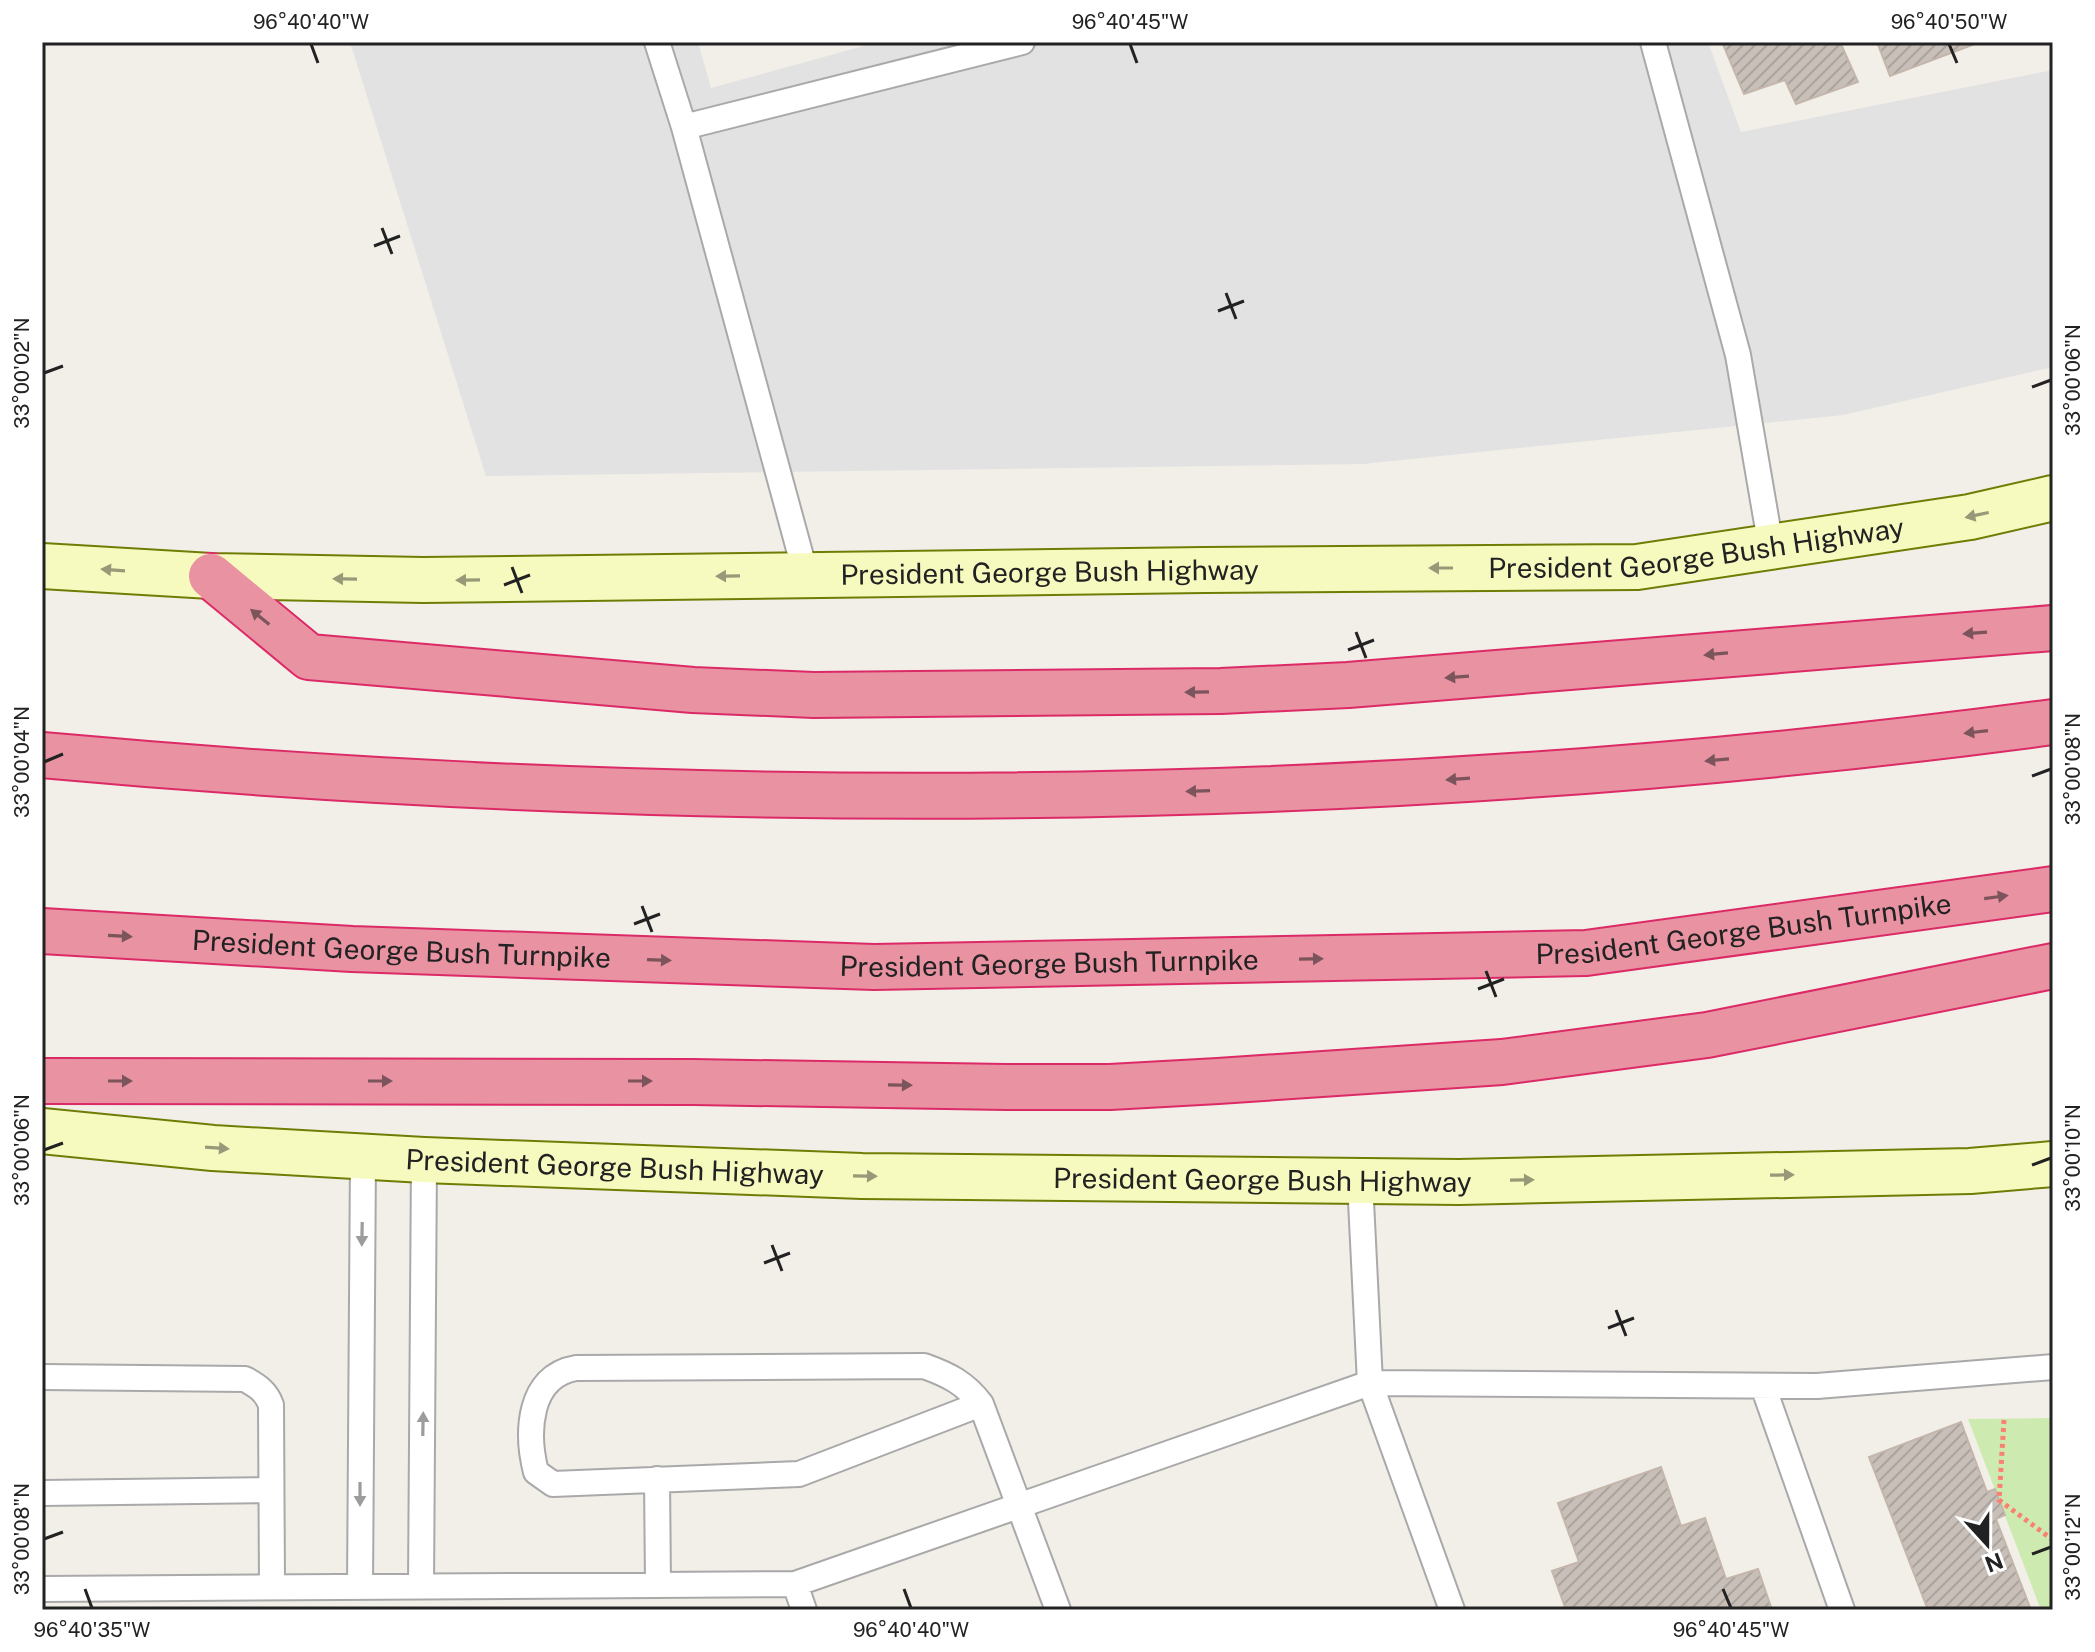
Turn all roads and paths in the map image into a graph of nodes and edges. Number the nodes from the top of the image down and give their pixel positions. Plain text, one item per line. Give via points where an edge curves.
1 (657, 42) edge
2 (1022, 42) edge
3 (1653, 42) edge
4 (684, 127) junction
5 (2053, 498) edge
6 (1771, 547) junction
7 (42, 566) edge
8 (806, 575) junction
9 (211, 576) junction
10 (2053, 628) edge
11 (2053, 722) edge
12 (42, 755) edge
13 (2053, 889) edge
14 (42, 931) edge
15 (2053, 966) edge
16 (42, 1081) edge
17 (42, 1131) edge
18 (363, 1156) junction
19 (424, 1160) junction
20 (2053, 1164) edge
21 (1360, 1181) junction
22 (2053, 1367) edge
23 (42, 1377) edge
24 (1370, 1383) junction
25 (1763, 1386) junction
26 (981, 1404) junction
27 (2004, 1420) dead end
28 (657, 1479) junction
29 (271, 1490) junction
30 (42, 1493) edge
31 (1019, 1506) junction
32 (2053, 1540) edge
33 (795, 1584) junction
34 (658, 1585) junction
35 (272, 1587) junction
36 (360, 1587) junction
37 (42, 1589) edge
38 (404, 1595) edge
39 (804, 1610) edge
40 (1058, 1610) edge
41 (1452, 1610) edge
42 (1842, 1610) edge

1 - 4 lane
2 - 4 lane
3 - 6 lane via 1738,355
4 - 8 lane
5 -> 6 main road, President George Bush Highway via 1970,517
6 -> 8 main road, President George Bush Highway via 1637,567
9 -> 7 main road, President George Bush Highway
8 -> 9 main road, President George Bush Highway via 423,580
10 -> 9 highway via 1348,685 784,695 309,657
11 -> 12 highway via 1581,771 1068,794 588,791
14 -> 13 highway, President George Bush Turnpike via 352,949 874,967 1570,954
16 -> 15 highway via 1006,1087 1218,1081 1502,1062 1707,1035
17 -> 18 main road, President George Bush Highway
18 - 19 main road, President George Bush Highway
18 -> 36 lane
19 -> 21 main road, President George Bush Highway via 862,1176
38 -> 19 lane
21 -> 20 main road, President George Bush Highway via 1922,1172
21 - 24 lane
22 - 25 lane
23 - 29 lane via 245,1379 267,1395 271,1405
24 - 25 lane
24 - 31 lane
24 - 41 lane
25 - 42 lane
26 - 28 lane via 799,1474
26 - 28 lane via 953,1376 924,1366 576,1368 560,1371 546,1384 531,1416 536,1472 553,1484
26 - 31 lane
27 - 32 path via 1999,1500
28 - 34 lane
29 - 30 lane
29 - 35 lane
31 - 33 lane
31 - 40 lane
33 - 34 lane
33 - 39 lane
34 - 38 lane
35 - 36 lane
35 - 37 lane
36 - 38 lane

